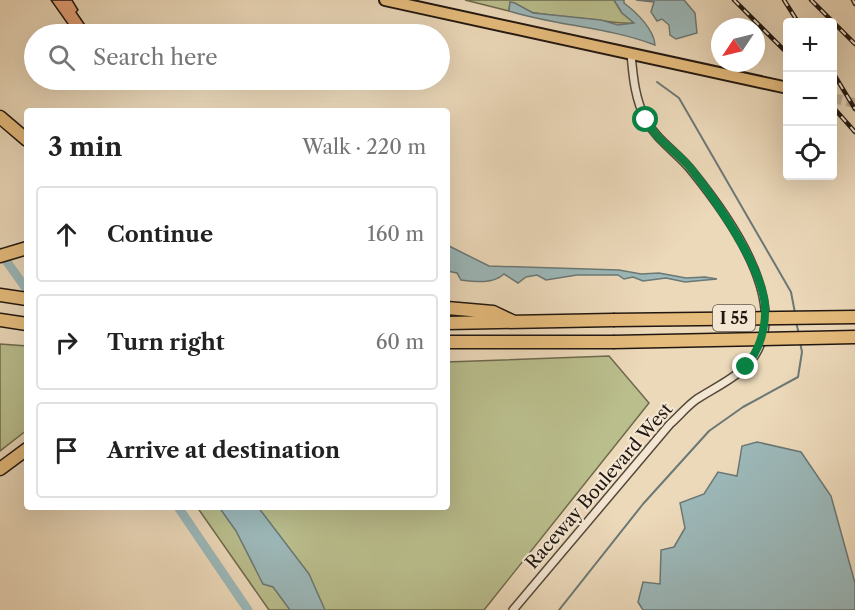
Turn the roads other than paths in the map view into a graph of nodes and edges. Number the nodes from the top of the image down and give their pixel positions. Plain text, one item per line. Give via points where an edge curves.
1 (385, 0) edge
2 (631, 54) junction
3 (783, 87) edge
4 (0, 117) edge
5 (24, 137) edge
6 (24, 249) edge
7 (0, 256) edge
8 (3, 296) edge
9 (24, 300) edge
10 (450, 308) edge
11 (855, 317) edge
12 (0, 320) edge
13 (513, 321) junction
14 (450, 323) edge
15 (24, 324) edge
16 (855, 337) edge
17 (450, 342) edge
18 (24, 451) edge
19 (0, 469) edge
20 (513, 610) edge

1 - 2 main road
2 - 3 main road
2 - 20 street, Raceway Boulevard West via 633,79 646,120 692,170 752,264 765,308 763,332 746,367 694,401 670,424
4 - 5 highway
6 - 7 highway
8 - 9 highway
10 - 13 highway via 493,312
11 - 13 highway, I 55, bridge
12 - 15 highway
13 - 14 highway, I 55
16 - 17 highway, I 55, bridge
18 - 19 highway

